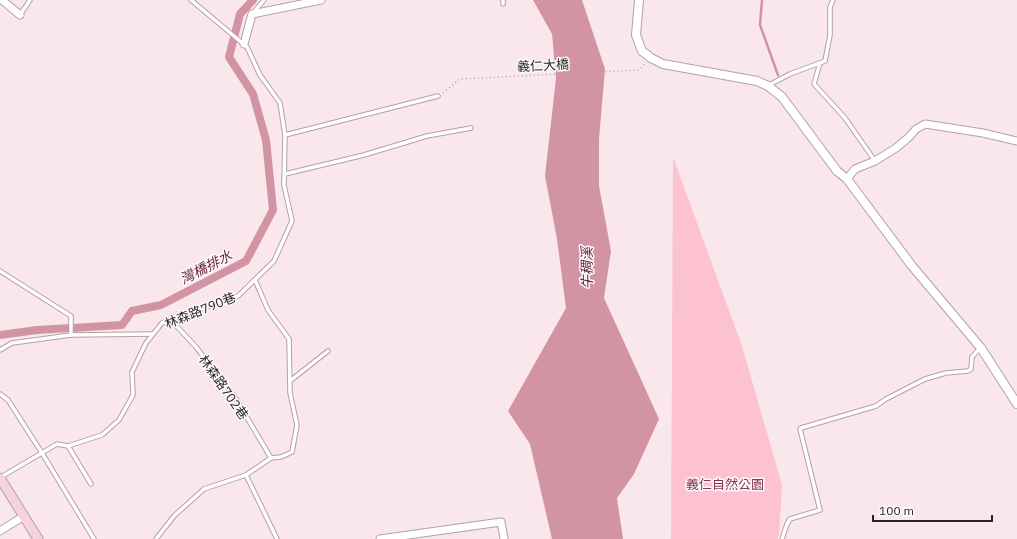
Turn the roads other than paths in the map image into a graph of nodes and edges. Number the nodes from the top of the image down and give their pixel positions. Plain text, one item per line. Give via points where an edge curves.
1 (2, 0) edge
2 (30, 0) edge
3 (191, 0) edge
4 (264, 0) edge
5 (321, 0) edge
6 (639, 0) edge
7 (833, 0) edge
8 (20, 14) joint
9 (252, 14) junction
10 (244, 44) junction
11 (820, 63) junction
12 (768, 86) junction
13 (438, 96) road end
14 (471, 128) dead end
15 (285, 135) junction
16 (1017, 141) edge
17 (875, 161) junction
18 (285, 174) junction
19 (847, 179) junction
20 (0, 271) edge
21 (255, 280) junction
22 (171, 320) junction
23 (153, 334) junction
24 (71, 335) junction
25 (981, 348) junction
26 (0, 350) edge
27 (328, 351) dead end
28 (290, 381) junction
29 (0, 394) edge
30 (1017, 404) edge
31 (68, 446) junction
32 (42, 453) junction
33 (271, 458) junction
34 (246, 475) junction
35 (0, 478) edge
36 (91, 484) dead end
37 (24, 516) junction
38 (0, 531) edge
39 (38, 539) edge
40 (94, 539) edge
41 (156, 539) edge
42 (277, 539) edge
43 (380, 539) edge
44 (504, 539) edge
45 (782, 539) edge

1 - 8 street
2 - 8 lane
3 - 10 lane
4 - 9 lane
5 - 9 street
6 - 12 street via 636,35 642,51 651,58 663,64 757,81
7 - 11 lane via 830,7 830,35 825,61
9 - 10 street
10 - 15 lane, 林森路790巷 via 260,75 280,103
11 - 12 lane via 790,74
11 - 17 lane via 814,84 845,118
12 - 19 street via 782,97 837,171
13 - 15 lane
14 - 18 lane via 427,136 364,155
15 - 18 lane, 林森路790巷
16 - 17 street via 925,124 896,148
17 - 19 street via 855,169
18 - 21 lane, 林森路790巷 via 284,185 292,221 274,261
19 - 25 street via 912,266
20 - 24 lane via 71,316
21 - 22 lane, 林森路790巷 via 238,296
21 - 28 lane via 268,310 289,339
22 - 23 lane, 林森路790巷 via 162,323
22 - 33 lane, 林森路702巷 via 196,347 236,399
23 - 24 lane, 林森路790巷
23 - 31 lane, 林森路790巷 via 132,372 133,395 119,420 102,435
24 - 26 lane, 林森路790巷 via 12,344
25 - 30 street
25 - 45 lane via 972,357 971,369 968,371 946,373 925,379 876,406 801,428 820,510 790,519
27 - 28 lane
28 - 33 lane via 297,425 292,452
29 - 32 lane via 8,400
31 - 32 lane, 林森路790巷 via 57,444
31 - 36 lane
32 - 35 lane, 林森路790巷
32 - 40 lane
33 - 34 lane
34 - 41 lane via 204,489 174,516
34 - 42 lane
35 - 37 main road
37 - 38 street
37 - 39 main road
43 - 44 street via 501,522

